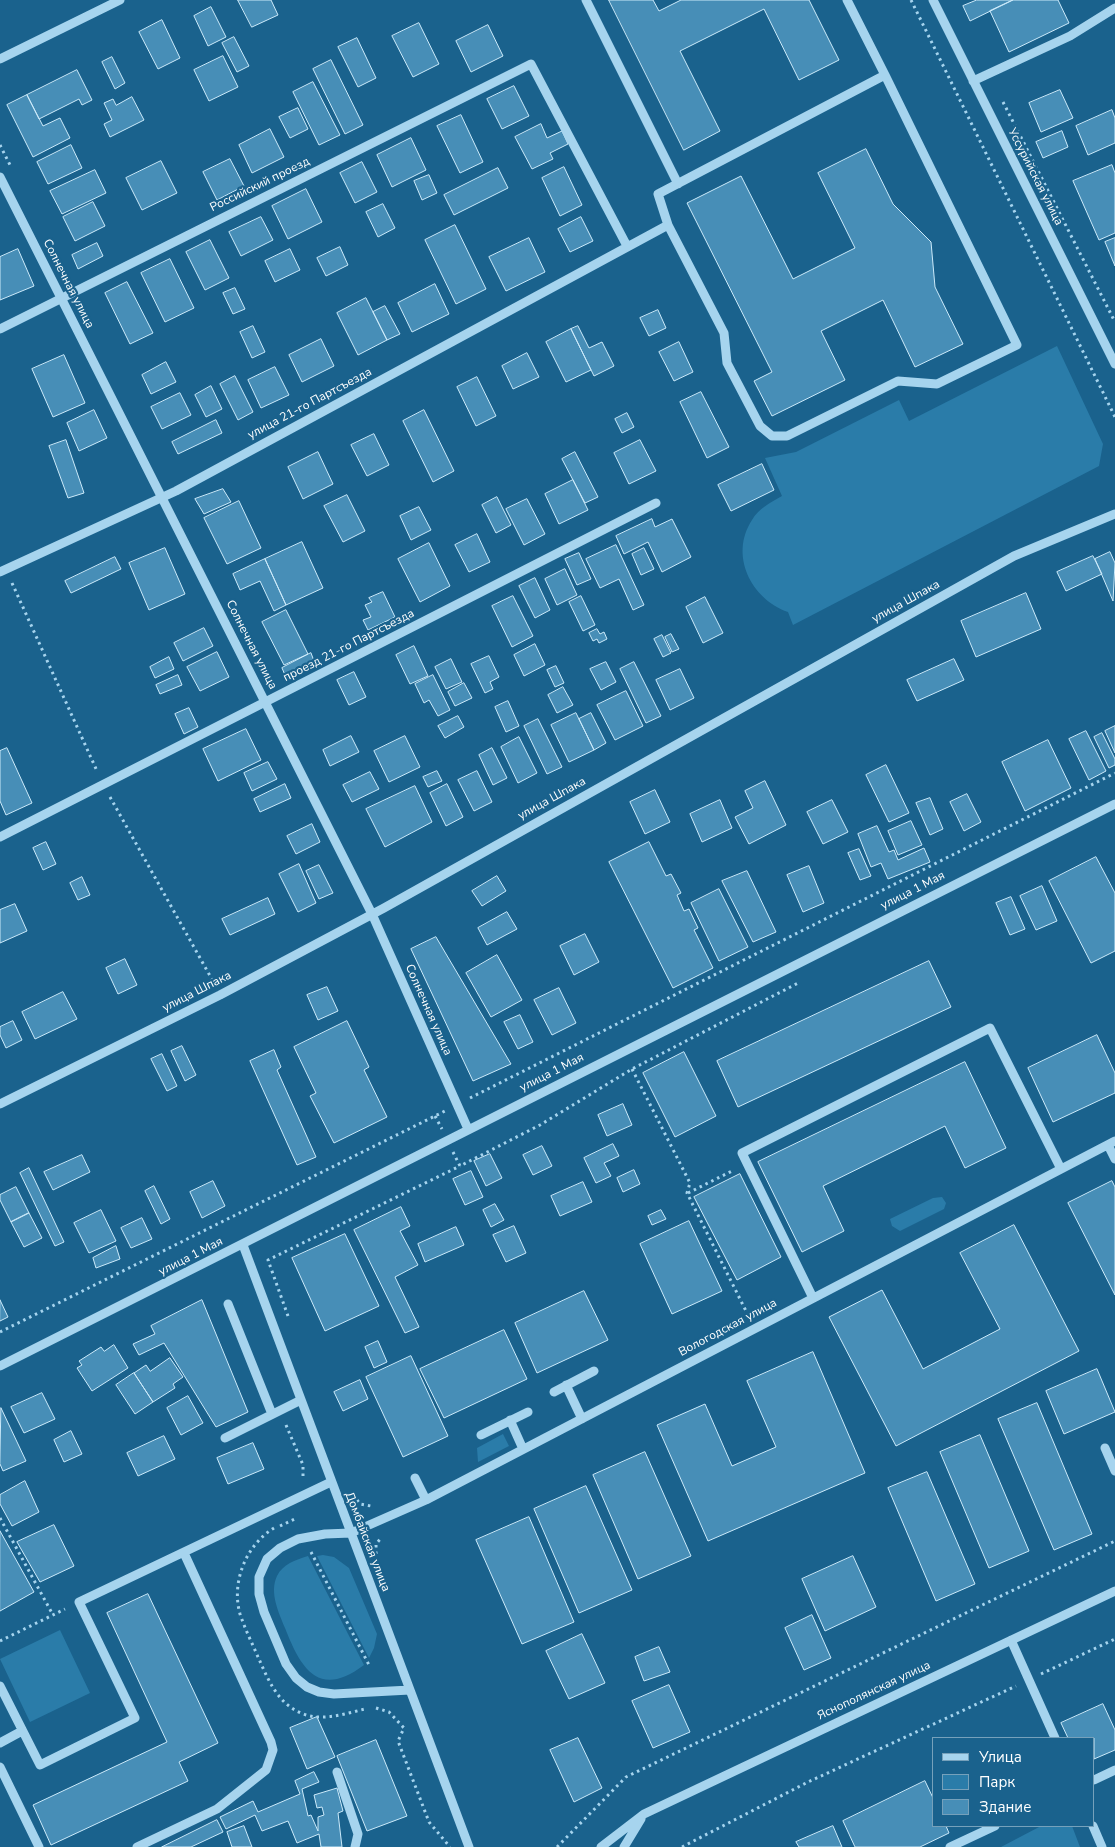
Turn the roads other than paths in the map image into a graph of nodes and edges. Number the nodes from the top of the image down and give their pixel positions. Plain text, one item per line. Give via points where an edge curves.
1 (120, 0) edge
2 (586, 0) edge
3 (847, 0) edge
4 (933, 0) edge
5 (1115, 8) edge
6 (0, 59) edge
7 (885, 75) junction
8 (973, 81) junction
9 (0, 177) edge
10 (678, 184) junction
11 (668, 226) junction
12 (627, 246) junction
13 (60, 298) junction
14 (0, 329) edge
15 (1115, 364) edge
16 (162, 497) junction
17 (656, 503) dead end
18 (1115, 514) edge
19 (0, 572) edge
20 (267, 702) junction
21 (1115, 804) edge
22 (0, 837) edge
23 (372, 914) junction
24 (0, 1104) edge
25 (468, 1129) junction
26 (1111, 1143) edge
27 (1115, 1160) edge
28 (1061, 1169) junction
29 (243, 1245) junction
30 (813, 1298) junction
31 (228, 1304) dead end
32 (0, 1366) edge
33 (594, 1371) dead end
34 (566, 1385) junction
35 (554, 1392) dead end
36 (300, 1400) junction
37 (276, 1412) junction
38 (528, 1412) dead end
39 (582, 1418) junction
40 (510, 1420) junction
41 (481, 1435) dead end
42 (225, 1438) dead end
43 (1105, 1448) dead end
44 (523, 1449) junction
45 (1115, 1471) edge
46 (415, 1478) dead end
47 (331, 1482) junction
48 (426, 1500) junction
49 (351, 1533) junction
50 (184, 1552) junction
51 (1115, 1591) edge
52 (1011, 1640) junction
53 (0, 1686) edge
54 (410, 1690) junction
55 (22, 1731) junction
56 (1055, 1737) edge
57 (0, 1743) edge
58 (0, 1767) edge
59 (1115, 1770) edge
60 (337, 1772) dead end
61 (1095, 1780) edge
62 (644, 1814) junction
63 (993, 1827) edge
64 (1093, 1827) edge
65 (40, 1847) edge
66 (136, 1847) edge
67 (355, 1847) edge
68 (469, 1847) edge
69 (601, 1847) edge
70 (624, 1847) edge
71 (950, 1847) edge
72 (1102, 1847) edge

1 - 6 street
2 - 10 street
3 - 7 street
4 - 8 street, Уссурийская улица
5 - 8 street via 1070,36
7 - 10 street
7 - 11 street via 1017,345 937,384 898,381 787,436 772,436 760,426 727,363 724,332
8 - 15 street, Уссурийская улица
9 - 13 street, Солнечная улица
10 - 11 street via 658,194
11 - 12 street, улица 21-го Партсъезда
12 - 13 street, Российский проезд via 531,64
12 - 16 street, улица 21-го Партсъезда
13 - 14 street, Российский проезд
13 - 16 street, Солнечная улица
16 - 19 street, улица 21-го Партсъезда
16 - 20 street, Солнечная улица
17 - 20 street, проезд 21-го Партсъезда
18 - 23 street, улица Шпака via 1014,556
20 - 22 street, проезд 21-го Партсъезда
20 - 23 street, Солнечная улица
21 - 25 street, улица 1 Мая
23 - 24 street, улица Шпака via 220,995
23 - 25 street, Солнечная улица
25 - 29 street, улица 1 Мая
26 - 27 street
26 - 28 street, Вологодская улица
28 - 30 street, Вологодская улица
28 - 30 street via 990,1028 742,1152
29 - 32 street, улица 1 Мая
29 - 36 street, Домбайская улица
30 - 39 street, Вологодская улица
31 - 37 street
33 - 34 street
34 - 35 street
34 - 39 street
36 - 37 street
36 - 47 street, Домбайская улица
37 - 42 street
38 - 40 street
39 - 44 street, Вологодская улица
40 - 41 street
40 - 44 street
43 - 45 street
44 - 48 street, Вологодская улица
46 - 48 street
47 - 49 street, Домбайская улица
47 - 50 street
48 - 49 street, Вологодская улица
49 - 54 street, Домбайская улица
49 - 54 street via 298,1540 266,1559 259,1577 264,1612 286,1664 307,1687 334,1694
50 - 55 street via 80,1602 136,1718 40,1765
50 - 66 street via 272,1750 266,1770 217,1809
51 - 52 street, Яснополянская улица
52 - 56 street
52 - 62 street, Яснополянская улица
53 - 55 street
54 - 68 street, Домбайская улица
55 - 57 street
58 - 65 street
59 - 61 street
60 - 67 street via 358,1834
62 - 69 street, Яснополянская улица
62 - 70 street
63 - 71 street
64 - 72 street

